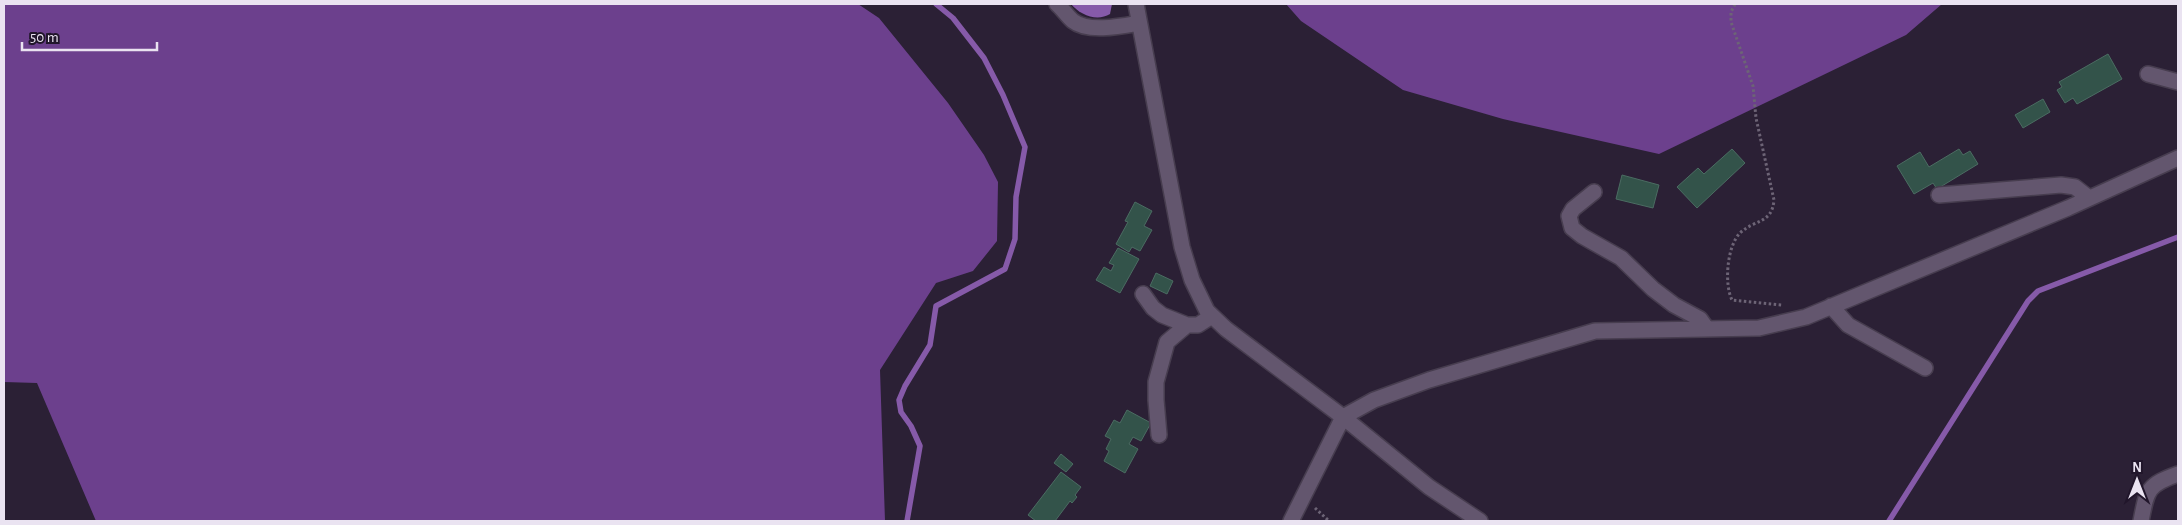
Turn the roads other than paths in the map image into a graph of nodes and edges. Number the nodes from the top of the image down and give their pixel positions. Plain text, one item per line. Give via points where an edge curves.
1 (1057, 4) edge
2 (1136, 4) edge
3 (1139, 23) junction
4 (2148, 74) dead end
5 (2178, 82) edge
6 (2178, 158) edge
7 (1594, 192) dead end
8 (1939, 196) dead end
9 (2089, 198) junction
10 (1142, 294) dead end
11 (1831, 306) junction
12 (1212, 316) junction
13 (1187, 325) junction
14 (1707, 329) junction
15 (1925, 368) dead end
16 (1343, 417) junction
17 (1159, 435) dead end
18 (2178, 474) edge
19 (1291, 521) edge
20 (1480, 521) edge
21 (2141, 521) edge

1 - 3 street via 1074,22 1086,26 1107,28
2 - 3 street
3 - 12 street via 1182,247 1192,280
4 - 5 street
6 - 9 street
7 - 14 street via 1569,216 1572,228 1621,258 1653,289 1674,306 1700,319
8 - 9 street via 2061,185 2075,187
9 - 11 street
10 - 13 street via 1162,315
11 - 14 street via 1806,317 1759,328
11 - 15 street via 1848,325
12 - 13 street via 1198,325
12 - 16 street
13 - 17 street via 1167,342 1156,382
14 - 16 street via 1595,331 1429,380 1374,400
16 - 19 street
16 - 20 street via 1429,487
18 - 21 street via 2158,482 2152,489 2146,497

